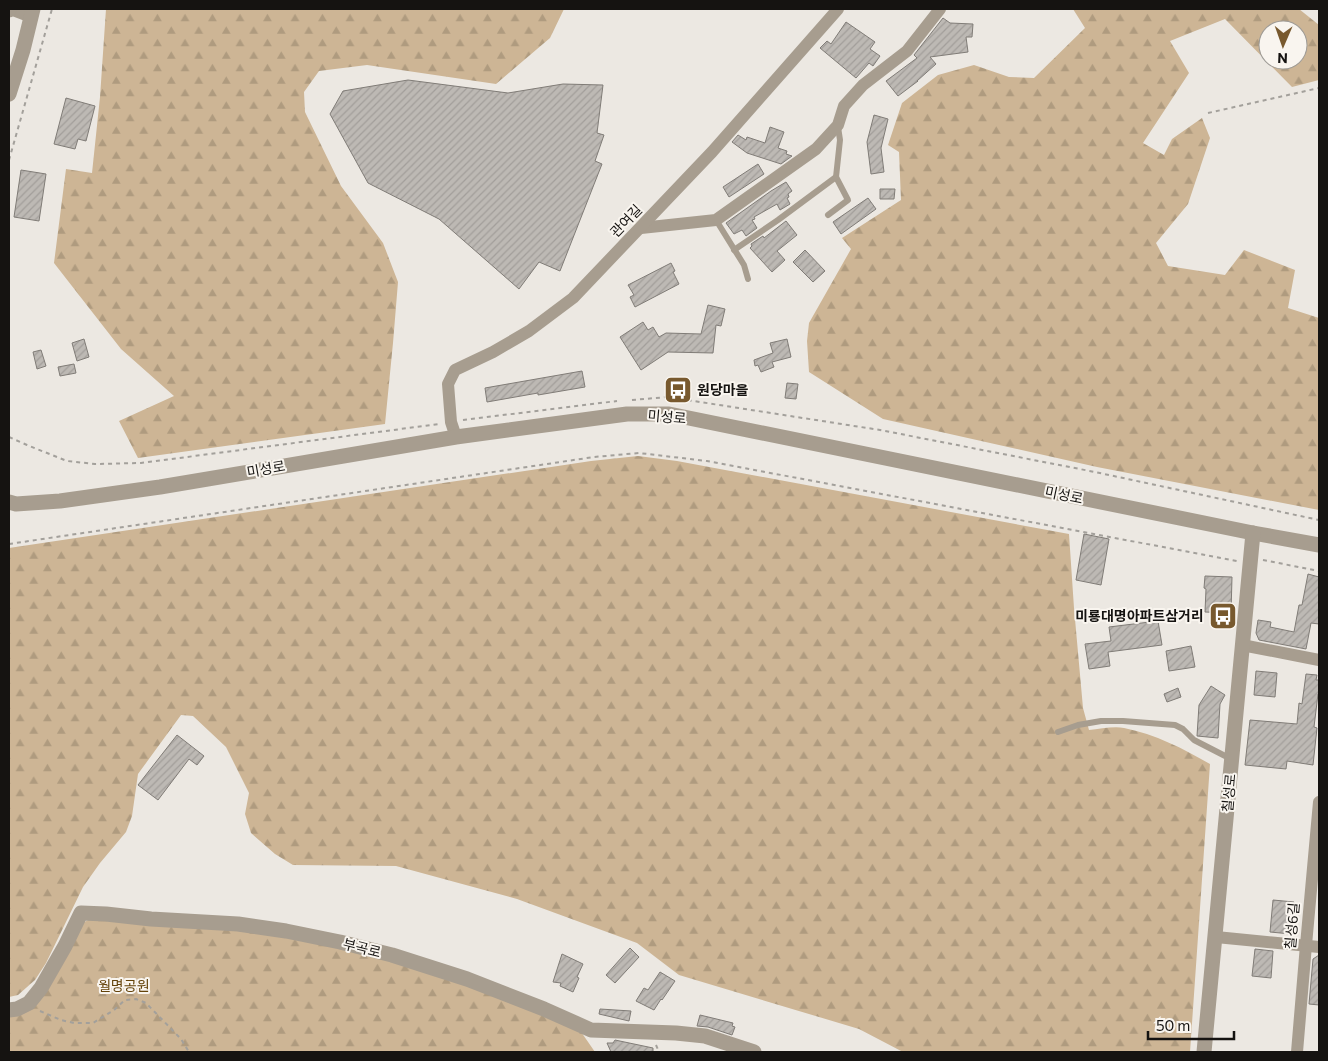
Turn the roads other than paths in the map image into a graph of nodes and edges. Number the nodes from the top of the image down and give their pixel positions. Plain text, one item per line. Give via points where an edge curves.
1 (9, 9) edge
2 (838, 9) edge
3 (940, 9) edge
4 (32, 13) edge
5 (9, 94) edge
6 (838, 125) junction
7 (836, 177) junction
8 (828, 215) dead end
9 (716, 220) junction
10 (641, 228) junction
11 (734, 250) junction
12 (748, 279) dead end
13 (456, 437) junction
14 (9, 502) edge
15 (1253, 533) junction
16 (1319, 545) edge
17 (1242, 646) junction
18 (1319, 660) edge
19 (1058, 732) dead end
20 (1232, 760) junction
21 (1319, 802) edge
22 (1216, 937) junction
23 (1306, 945) junction
24 (1319, 947) edge
25 (15, 1008) edge
26 (754, 1052) edge
27 (1204, 1052) edge
28 (1297, 1052) edge

1 - 4 street
2 - 10 street, 관여길
3 - 6 street via 907,51 863,85 844,106
4 - 5 street
6 - 7 lane via 840,140
6 - 9 street via 816,149
7 - 8 lane via 848,200
7 - 11 lane
9 - 10 street
9 - 11 lane
10 - 13 street, 관여길 via 573,298 529,331 455,370 448,384 451,422
11 - 12 lane
13 - 14 street, 미성로 via 160,487 60,501
13 - 15 street, 미성로 via 627,414 669,414
15 - 16 street, 미성로
15 - 17 street, 칠성로
17 - 18 street
17 - 20 street, 칠성로
19 - 20 lane via 1101,721 1175,725 1194,740
20 - 22 street, 칠성로
21 - 23 street, 칠성6길
22 - 23 street
22 - 27 street, 칠성로
23 - 24 street
23 - 28 street, 칠성6길
25 - 26 street, 부곡로 via 29,1002 41,988 81,913 106,914 238,924 340,942 467,979 591,1030 705,1036

